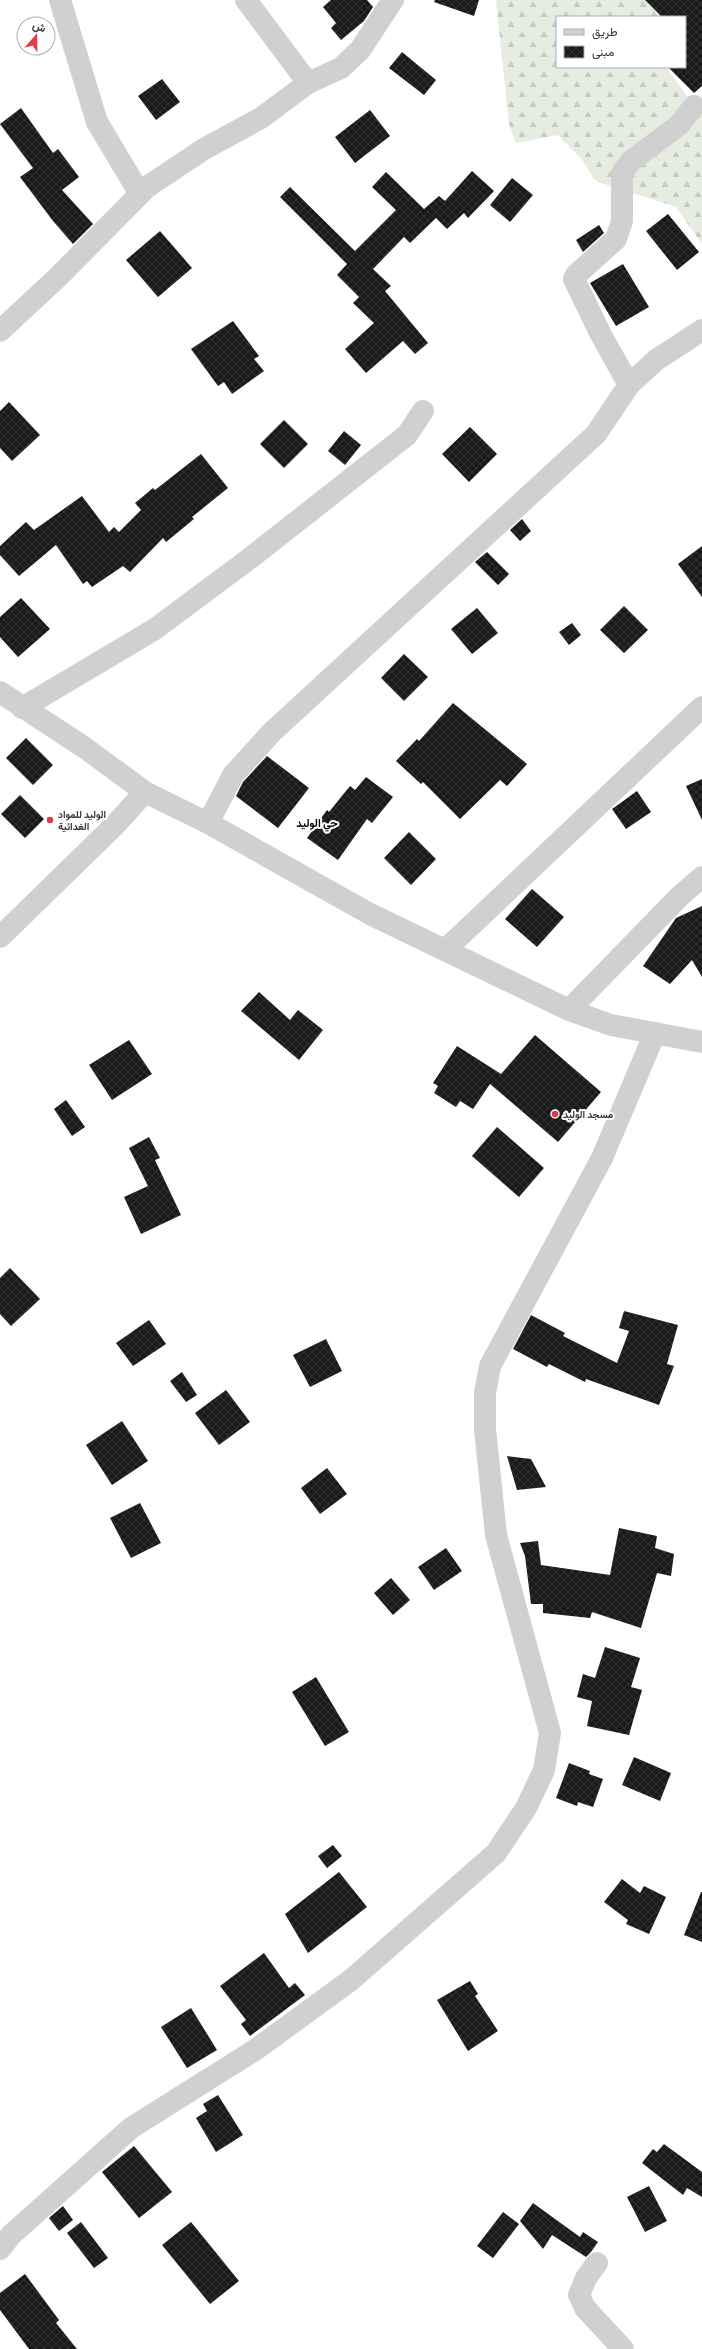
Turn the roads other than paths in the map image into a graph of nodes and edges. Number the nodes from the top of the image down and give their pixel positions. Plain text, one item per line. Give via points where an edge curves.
1 (60, 0) edge
2 (246, 0) edge
3 (393, 0) edge
4 (308, 83) junction
5 (694, 106) dead end
6 (140, 194) junction
7 (702, 330) edge
8 (0, 331) edge
9 (629, 385) junction
10 (423, 411) dead end
11 (0, 692) edge
12 (702, 707) edge
13 (22, 708) junction
14 (145, 792) junction
15 (208, 823) junction
16 (702, 877) edge
17 (0, 937) edge
18 (445, 950) junction
19 (569, 1010) junction
20 (656, 1033) junction
21 (702, 1042) edge
22 (0, 2249) edge
23 (597, 2263) dead end
24 (623, 2349) edge

1 - 6 street via 97,122
2 - 4 street
3 - 4 street via 360,50 341,68
4 - 6 street via 260,118 204,149
5 - 9 street via 679,125 631,161 622,173 622,221 616,239 574,279
6 - 8 street
7 - 9 street via 656,360
9 - 15 street via 596,434 272,733 233,776
10 - 13 street via 407,435 155,629
11 - 13 street
12 - 18 street
13 - 14 street via 86,748
14 - 15 street
14 - 17 street via 115,825
15 - 18 street via 370,914
16 - 19 street via 680,896
18 - 19 street
19 - 20 street via 611,1026
20 - 21 street
20 - 22 street via 602,1158 490,1366 485,1393 485,1429 496,1535 550,1733 544,1770 526,1808 496,1853 351,1980 255,2050 130,2128 11,2236
23 - 24 street via 586,2278 579,2295 585,2308

